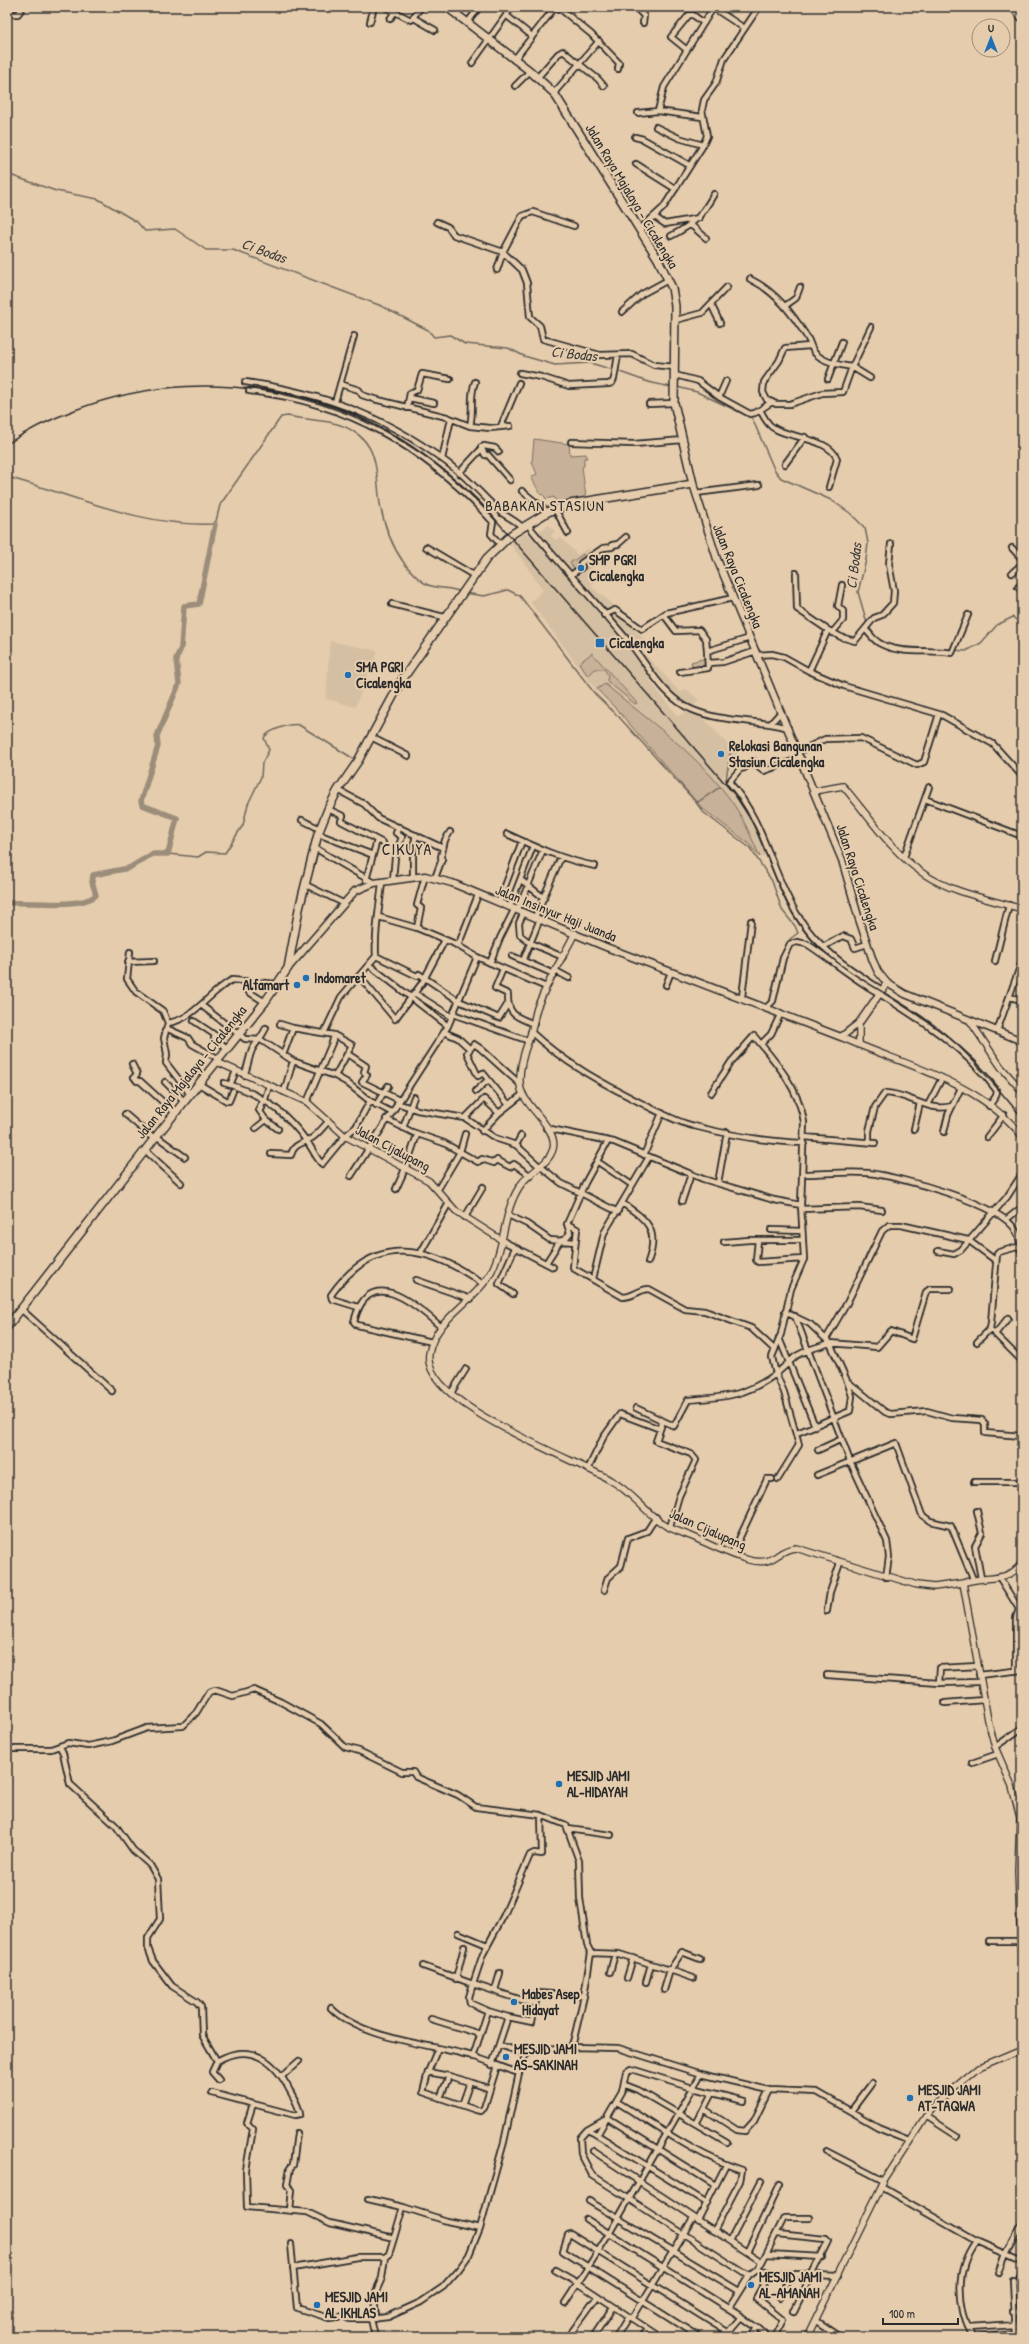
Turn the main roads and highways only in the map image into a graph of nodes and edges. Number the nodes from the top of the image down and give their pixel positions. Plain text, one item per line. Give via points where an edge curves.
1 (447, 7) edge
2 (1014, 7) edge
3 (1022, 16) edge
4 (693, 484) junction
5 (288, 968) junction
6 (887, 983) junction
7 (1022, 1041) edge
8 (7, 1327) edge

1 - 4 main road, Jalan Raya Majalaya - Cicalengka via 554,93 658,259 674,295 674,403
2 - 3 highway
4 - 5 main road, Jalan Raya Majalaya - Cicalengka via 586,500 552,510 500,544 473,575 394,692 358,761 328,809 319,832
4 - 6 main road, Jalan Raya Cicalengka via 707,532 733,598 842,860 873,961
5 - 6 main road, Jalan Insinyur Haji Juanda via 355,891 374,883 425,876 499,902 672,972 841,1036 860,1023
5 - 8 main road, Jalan Raya Majalaya - Cicalengka via 265,1002 155,1137
6 - 7 main road, Jalan Raya Cicalengka via 905,994

